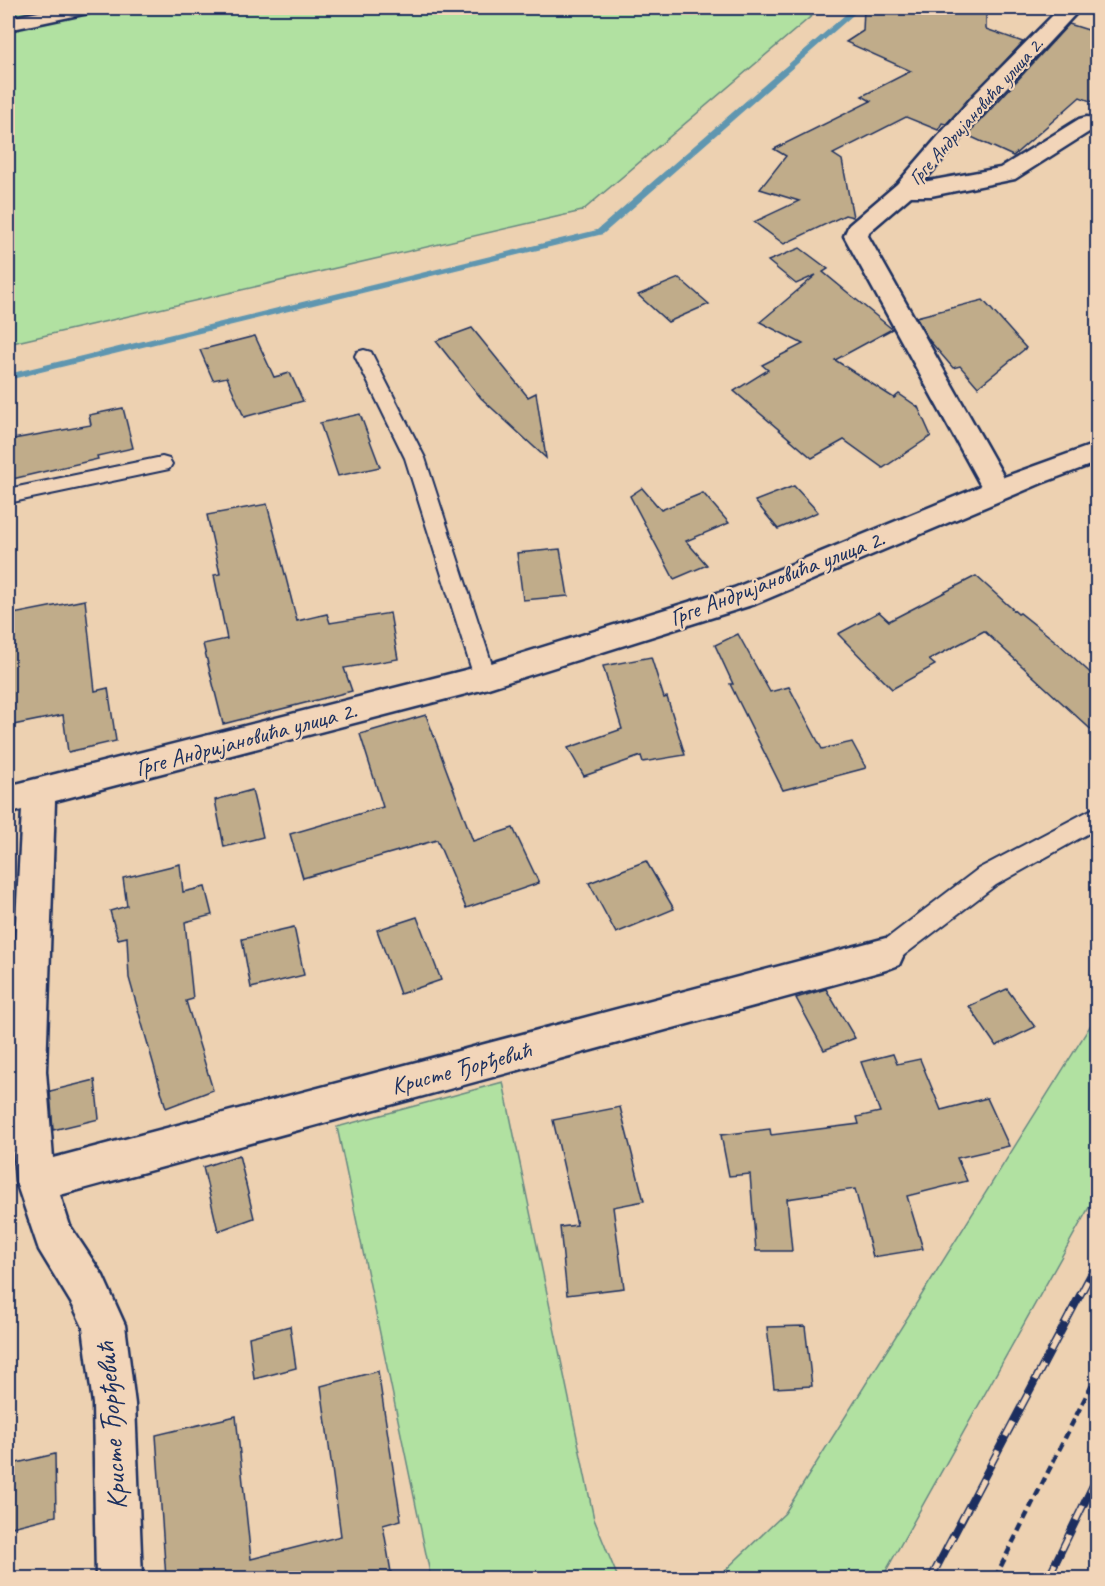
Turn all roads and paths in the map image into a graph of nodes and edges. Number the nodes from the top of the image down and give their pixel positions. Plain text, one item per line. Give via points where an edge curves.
1 (86, 8) edge
2 (1071, 8) edge
3 (8, 24) edge
4 (1098, 128) edge
5 (905, 189) junction
6 (364, 356) dead end
7 (1098, 452) edge
8 (162, 464) dead end
9 (998, 491) junction
10 (8, 496) edge
11 (485, 677) junction
12 (23, 797) edge
13 (1098, 816) edge
14 (886, 954) joint
15 (36, 1182) junction
16 (1098, 1372) edge
17 (119, 1578) edge
18 (995, 1578) edge

1 - 3 street
2 - 5 street, Грге Андријановића улица 2. via 982,100
4 - 5 street, Грге Андријановића улица 2. via 1087,124 1007,174 931,189
5 - 9 street, Грге Андријановића улица 2. via 857,230 856,236
6 - 11 lane via 415,458
7 - 9 street, Грге Андријановића улица 2.
8 - 10 lane
9 - 11 street, Грге Андријановића улица 2. via 744,596
11 - 12 street, Грге Андријановића улица 2.
12 - 15 street, Кристе Ђорђевић via 27,1071
13 - 14 lane via 987,877
14 - 15 street, Кристе Ђорђевић
15 - 17 street, Кристе Ђорђевић via 53,1236 88,1291 104,1325 114,1404
16 - 18 path

